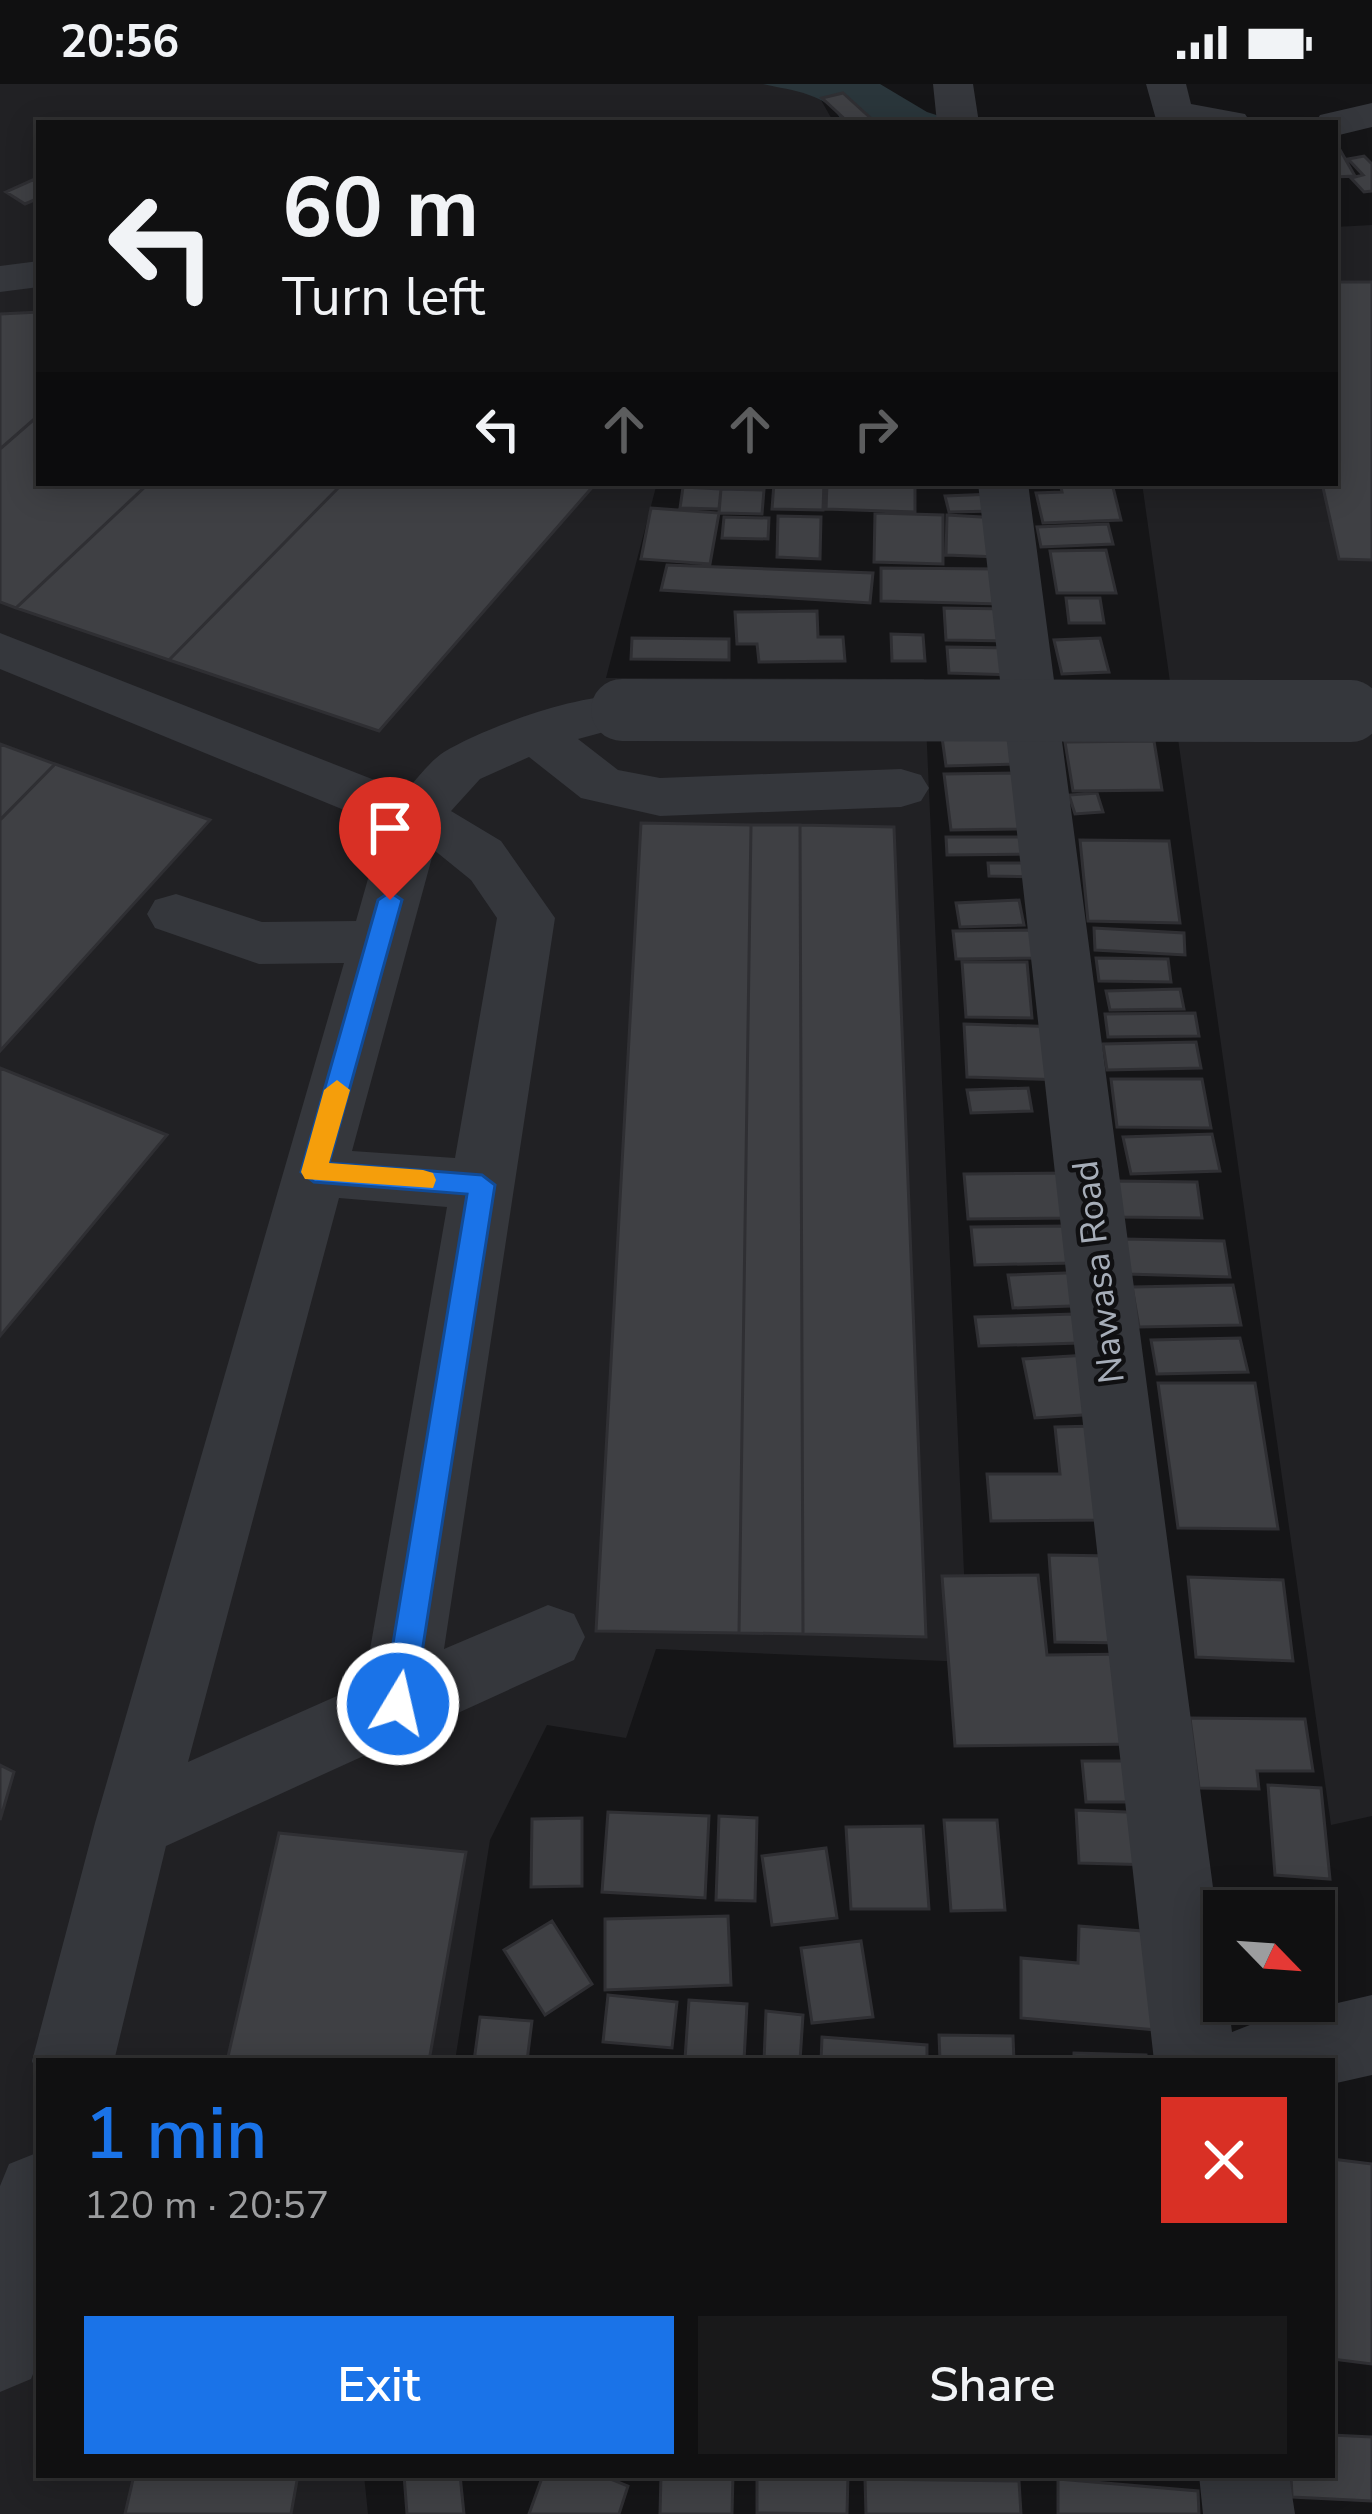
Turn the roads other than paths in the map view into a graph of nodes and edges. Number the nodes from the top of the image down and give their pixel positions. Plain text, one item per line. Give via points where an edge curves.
1 (1166, 84) edge
2 (1372, 115) edge
3 (1211, 120) edge
4 (1338, 123) edge
5 (36, 274) edge
6 (0, 280) edge
7 (1003, 486) edge
8 (0, 650) edge
9 (1362, 711) edge
10 (534, 733) junction
11 (901, 788) dead end
12 (414, 817) junction
13 (176, 914) dead end
14 (379, 942) junction
15 (314, 1172) junction
16 (482, 1185) junction
17 (548, 1637) dead end
18 (398, 1704) junction
19 (133, 1823) junction
20 (1372, 2035) edge
21 (74, 2058) edge
22 (1195, 2058) edge
23 (1273, 2058) edge
24 (36, 2206) edge
25 (0, 2348) edge
26 (1244, 2478) edge
27 (1249, 2514) edge

1 - 3 street via 1172,114
2 - 4 street
5 - 6 street
7 - 22 street, Nawasa Road
8 - 12 street
9 - 10 street, bridge via 622,710
10 - 11 street via 601,785 660,797
10 - 12 street via 461,766
12 - 14 street
12 - 16 street via 471,842 526,918
13 - 14 street via 259,943
14 - 15 street
15 - 16 street
15 - 19 street
16 - 18 street
17 - 18 street
18 - 19 street
19 - 21 street
20 - 23 street
24 - 25 street
26 - 27 street

